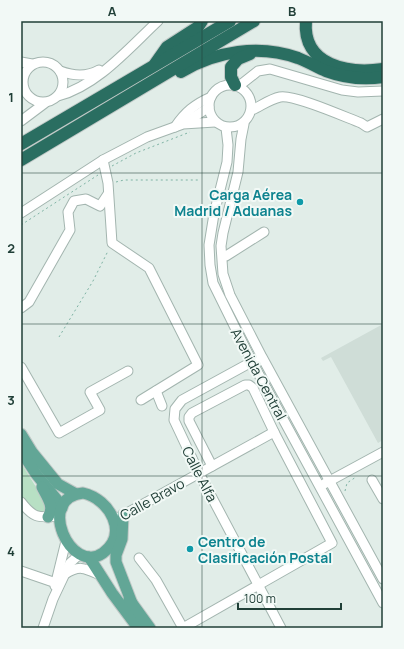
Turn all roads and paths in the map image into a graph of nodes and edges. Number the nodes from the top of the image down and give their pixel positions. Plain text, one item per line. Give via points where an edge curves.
1 (158, 21) edge
2 (202, 21) edge
3 (213, 21) edge
4 (230, 21) edge
5 (254, 21) edge
6 (306, 21) edge
7 (261, 51) junction
8 (175, 53) junction
9 (21, 62) edge
10 (32, 64) junction
11 (111, 65) junction
12 (154, 66) junction
13 (265, 69) junction
14 (383, 69) edge
15 (60, 71) junction
16 (383, 77) edge
17 (22, 78) edge
18 (147, 85) junction
19 (237, 86) junction
20 (383, 91) edge
21 (27, 95) junction
22 (58, 96) junction
23 (211, 97) junction
24 (251, 102) junction
25 (45, 103) junction
26 (209, 107) junction
27 (383, 119) edge
28 (21, 121) edge
29 (215, 122) junction
30 (244, 124) junction
31 (179, 125) junction
32 (226, 128) junction
33 (192, 131) dead end
34 (21, 144) edge
35 (21, 160) edge
36 (103, 160) junction
37 (105, 171) junction
38 (200, 180) dead end
39 (108, 183) junction
40 (108, 194) junction
41 (21, 213) edge
42 (21, 225) edge
43 (264, 232) dead end
44 (112, 243) junction
45 (226, 256) dead end
46 (21, 308) edge
47 (59, 337) dead end
48 (262, 357) junction
49 (252, 362) junction
50 (21, 366) edge
51 (128, 371) dead end
52 (156, 391) junction
53 (141, 400) dead end
54 (162, 406) dead end
55 (274, 432) junction
56 (21, 434) edge
57 (21, 451) edge
58 (383, 452) edge
59 (212, 466) junction
60 (199, 473) junction
61 (36, 474) junction
62 (356, 477) dead end
63 (372, 480) dead end
64 (330, 481) junction
65 (320, 487) junction
66 (345, 492) dead end
67 (76, 494) junction
68 (383, 500) edge
69 (21, 502) edge
70 (61, 512) junction
71 (48, 517) junction
72 (118, 518) junction
73 (66, 541) junction
74 (109, 548) junction
75 (85, 555) junction
76 (139, 558) dead end
77 (21, 571) edge
78 (65, 574) junction
79 (102, 576) junction
80 (383, 579) edge
81 (56, 583) junction
82 (258, 585) junction
83 (53, 599) junction
84 (383, 603) edge
85 (133, 606) junction
86 (43, 628) edge
87 (138, 628) edge
88 (150, 628) edge
89 (183, 628) edge
90 (281, 628) edge

1 - 11 street
2 - 12 highway via 198,27 167,47
3 - 8 highway via 184,40
4 - 8 highway
5 - 18 highway
6 - 14 highway via 309,43 323,60 348,69
7 - 16 highway via 293,56 348,77
7 - 18 highway via 240,51 215,58
7 - 19 highway via 242,56 233,64 230,72
8 - 12 highway
9 - 10 street
10 - 15 street via 48,62
10 - 17 street
11 - 15 street via 92,74 73,76
11 - 22 street via 86,84
12 - 34 highway
13 - 19 street
13 - 20 street via 277,70 342,90
13 - 24 street via 252,85
15 - 22 street via 64,84
17 - 21 street
18 - 35 highway
19 - 23 street via 218,88
19 - 24 street
21 - 25 street via 32,100
21 - 28 street via 26,111
22 - 25 street
23 - 26 street
23 - 31 street via 192,107 183,116
24 - 27 street via 267,102 280,97 293,98 368,127
24 - 30 street via 248,119
25 - 28 street
26 - 29 street
26 - 31 street
29 - 31 street
29 - 32 street
30 - 32 street
30 - 48 street, Avenida Central via 238,172 223,233 223,274 230,295
31 - 36 street via 147,137
32 - 49 street, Avenida Central via 227,162 211,231 210,265 216,290
33 - 37 path via 136,153
36 - 37 street
36 - 41 street
37 - 39 street
37 - 42 path
38 - 39 path via 124,180
39 - 40 street
40 - 44 street
40 - 46 street via 100,206 86,198 74,201 68,212 70,230 29,302
43 - 45 street
44 - 47 path via 93,281
44 - 52 street via 149,268 198,365
48 - 49 street, Calle Alfa
48 - 64 street, Avenida Central
49 - 60 street, Calle Alfa via 182,400 175,409 174,420
49 - 65 street, Avenida Central
50 - 51 street via 59,434 100,410 90,392
52 - 53 street
52 - 54 street
55 - 59 street, Calle Bravo
55 - 59 street via 249,385 192,413 189,421
55 - 82 street via 332,543
56 - 67 main road via 58,484
57 - 61 main road
58 - 64 street
59 - 60 street, Calle Bravo
60 - 72 street, Calle Bravo
60 - 82 street, Calle Alfa
61 - 70 main road via 58,501
61 - 71 main road via 50,504 51,513
62 - 66 path via 347,483
63 - 68 street
64 - 65 street
64 - 80 street, Avenida Central
65 - 84 street, Avenida Central
67 - 70 main road via 68,498
67 - 72 main road via 92,495
69 - 71 street via 38,517
70 - 71 street
70 - 73 main road via 62,532
72 - 74 main road via 113,542
72 - 85 main road via 122,539 116,562
73 - 75 main road via 73,549
73 - 81 street
74 - 75 main road via 100,555
74 - 85 main road via 113,571
75 - 78 street via 70,563
75 - 79 main road
76 - 89 street via 156,580
77 - 81 street
78 - 79 street via 76,568 85,568
78 - 83 street
79 - 87 main road via 112,594
81 - 83 street
82 - 89 street
82 - 90 street, Calle Alfa
83 - 86 street
85 - 88 main road

